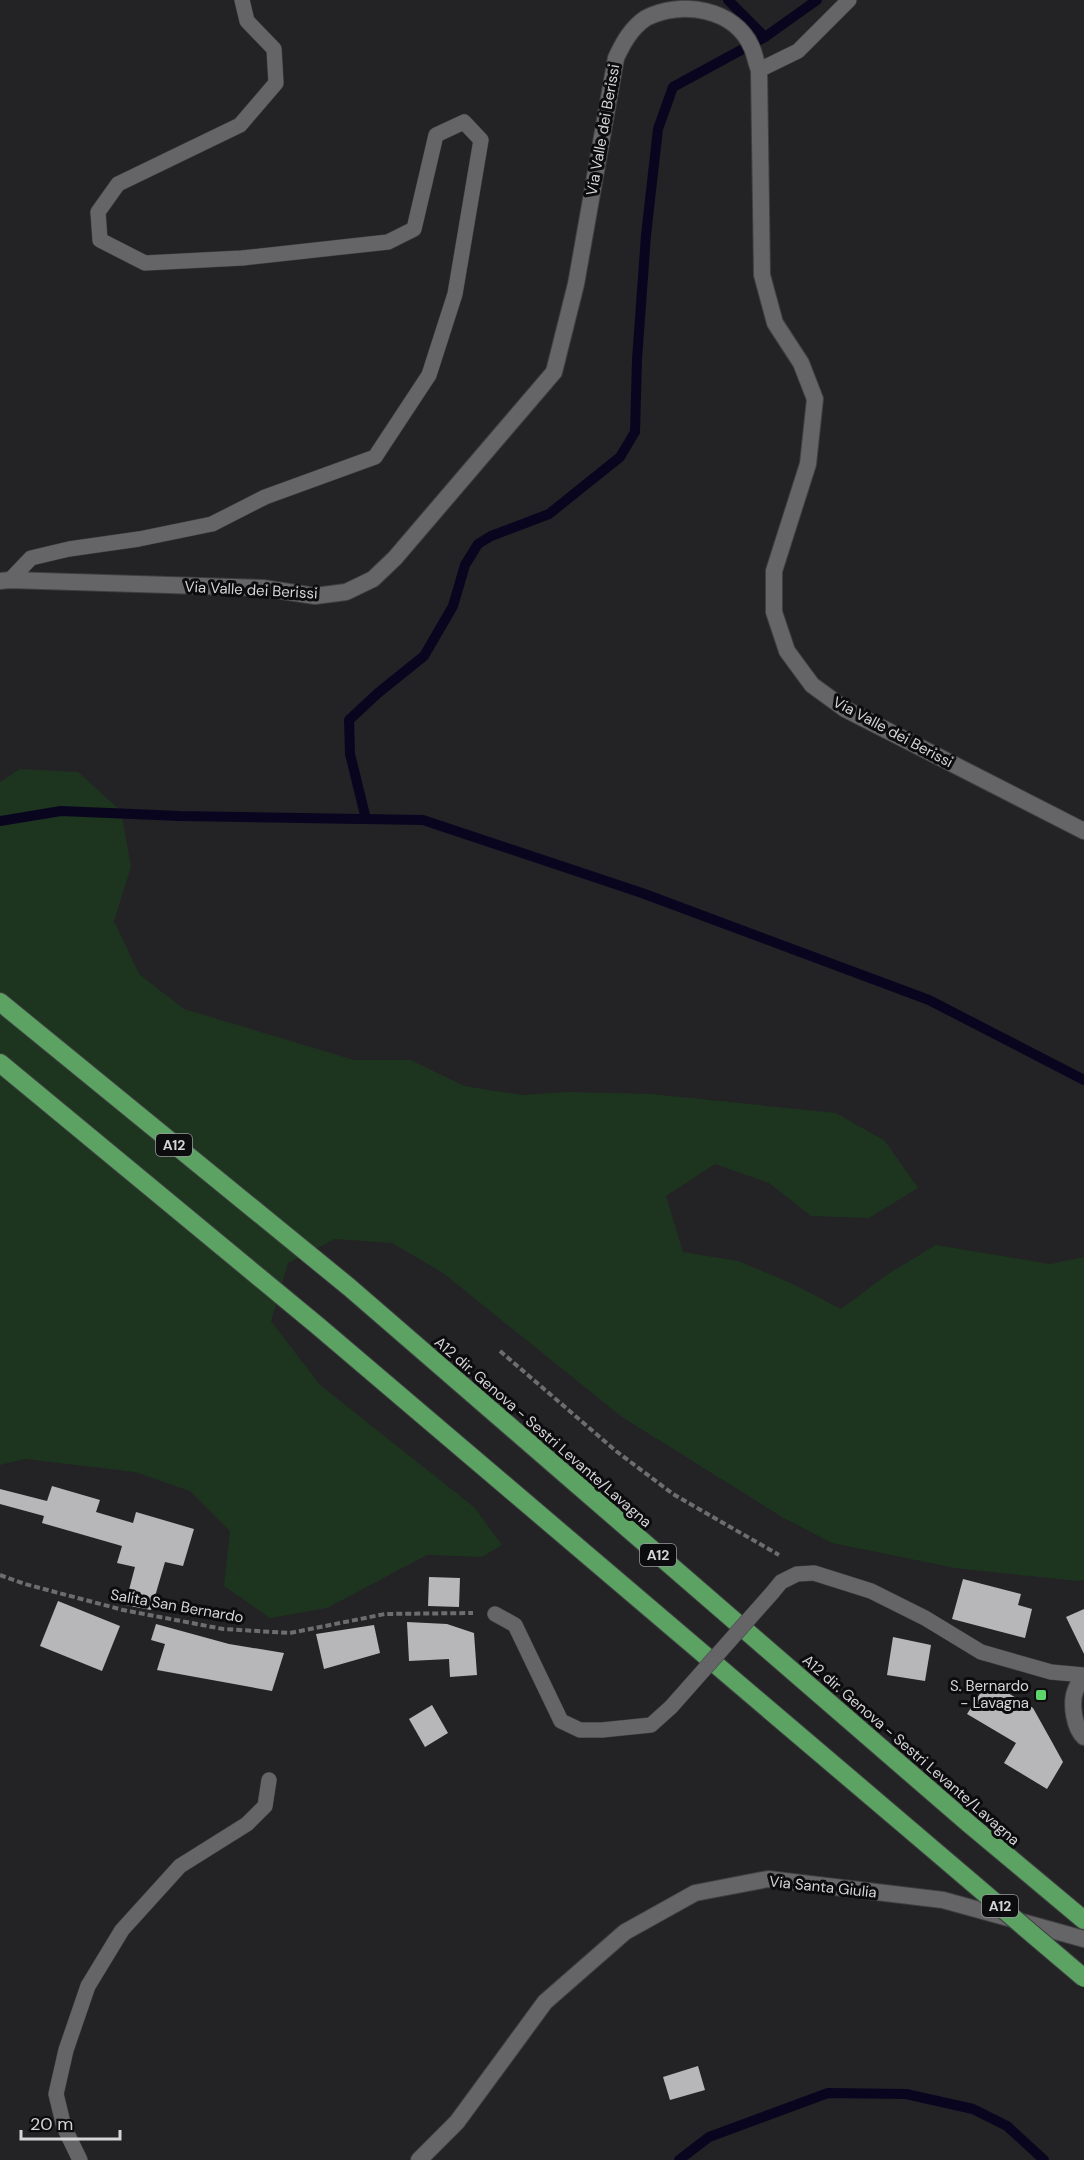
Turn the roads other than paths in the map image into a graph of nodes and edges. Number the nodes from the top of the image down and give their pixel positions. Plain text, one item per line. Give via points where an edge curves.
1 (242, 0) edge
2 (849, 0) edge
3 (759, 70) junction
4 (5, 580) edge
5 (1084, 831) edge
6 (0, 1002) edge
7 (0, 1063) edge
8 (495, 1614) road end
9 (1084, 1675) edge
10 (1084, 1737) edge
11 (269, 1780) dead end
12 (1084, 1920) edge
13 (1084, 1939) edge
14 (1084, 1977) edge
15 (80, 2160) edge
16 (419, 2160) edge

1 - 4 lane via 247,21 274,49 276,83 240,124 118,184 98,213 100,240 145,262 242,258 388,242 414,229 436,135 464,122 481,140 455,294 429,375 375,457 265,497 212,524 31,558
2 - 3 lane via 798,51
3 - 4 street, Via Valle dei Berissi via 751,46 737,27 716,13 692,7 668,8 645,19 627,36 616,58 576,284 554,372 403,550 373,579 346,592 315,596 263,588
3 - 5 street, Via Valle dei Berissi via 762,275 776,323 801,363 816,399 808,465 774,571 774,612 787,651 812,684 845,709
6 - 12 highway, A12 dir. Genova - Sestri Levante/Lavagna / A12 via 349,1287
7 - 14 highway, A12, bridge via 318,1326
8 - 9 lane, bridge via 515,1625 561,1721 580,1730 651,1725 781,1582 797,1574 814,1573 871,1591 981,1652 1051,1672
9 - 10 street via 1075,1690 1073,1704 1079,1733
11 - 15 lane via 265,1806 247,1824 180,1866 122,1930 88,1986 56,2094 64,2127
13 - 16 street, Via Santa Giulia via 943,1900 768,1879 696,1893 625,1932 544,2002 457,2122

